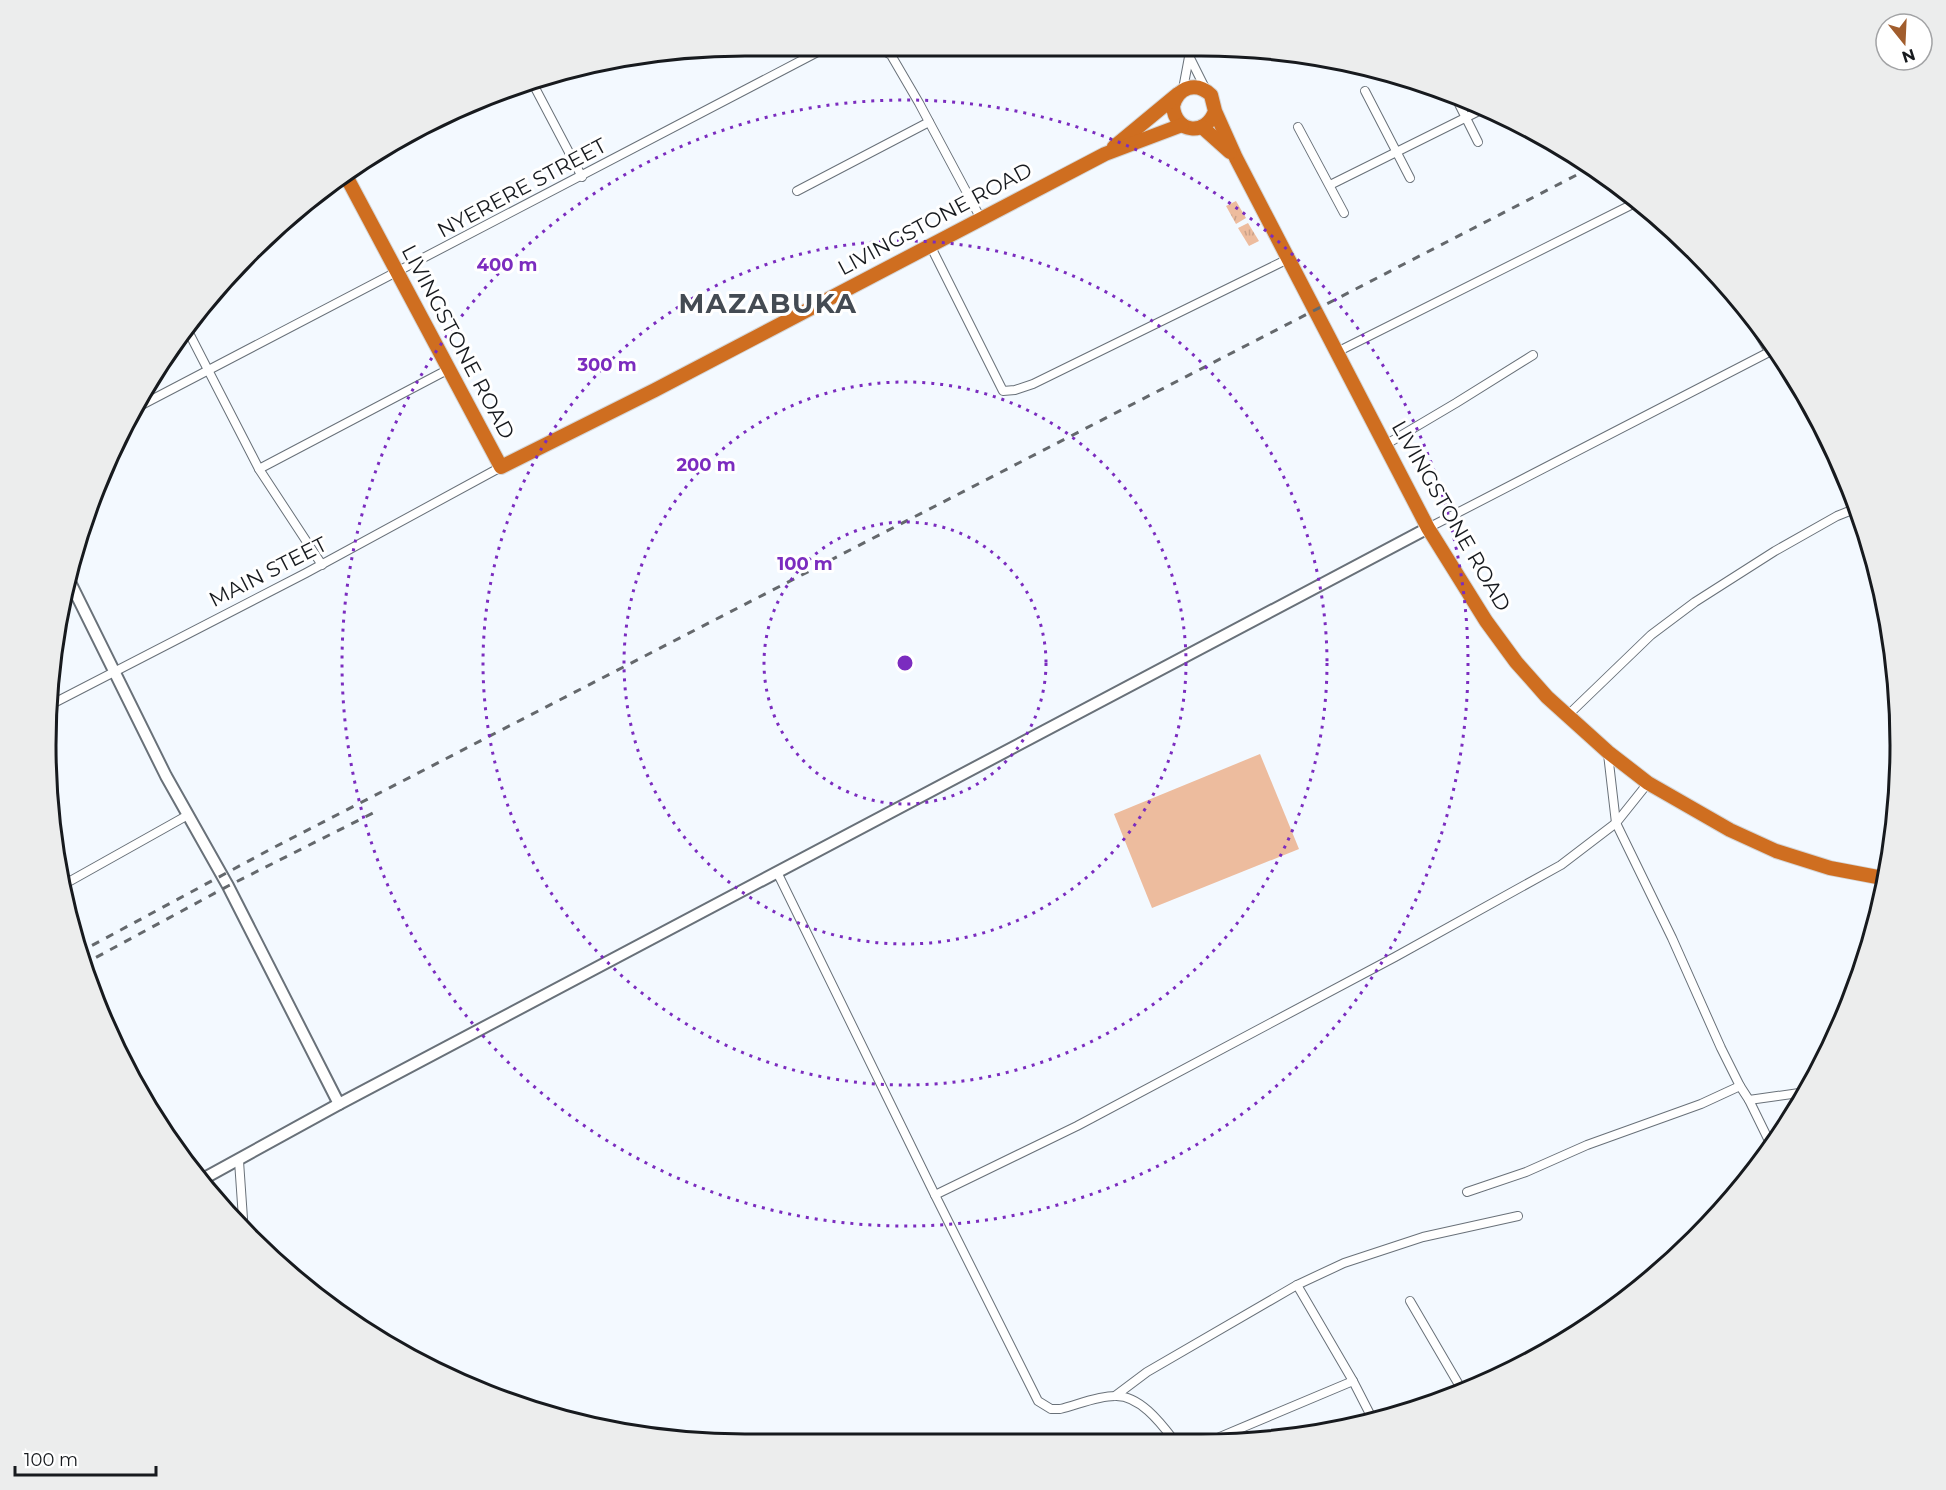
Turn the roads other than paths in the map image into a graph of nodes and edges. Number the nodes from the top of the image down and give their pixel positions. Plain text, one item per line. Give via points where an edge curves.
1 (810, 56) edge
2 (892, 56) edge
3 (1186, 56) edge
4 (1190, 56) edge
5 (535, 88) edge
6 (1181, 91) junction
7 (1207, 91) junction
8 (1365, 91) dead end
9 (1460, 106) edge
10 (1215, 111) junction
11 (1475, 113) edge
12 (1465, 117) junction
13 (929, 122) junction
14 (1182, 125) junction
15 (1203, 127) junction
16 (1298, 127) dead end
17 (1478, 142) dead end
18 (1398, 151) junction
19 (1105, 154) junction
20 (1236, 158) junction
21 (582, 177) junction
22 (1410, 177) dead end
23 (349, 181) edge
24 (1330, 185) junction
25 (797, 191) dead end
26 (1630, 205) edge
27 (1344, 213) dead end
28 (981, 219) junction
29 (930, 246) junction
30 (1288, 260) junction
31 (397, 273) junction
32 (191, 336) edge
33 (1337, 352) junction
34 (1768, 353) edge
35 (1533, 355) dead end
36 (449, 369) junction
37 (209, 370) junction
38 (147, 402) edge
39 (1385, 445) junction
40 (501, 467) junction
41 (259, 469) junction
42 (1849, 511) edge
43 (1428, 528) junction
44 (321, 565) junction
45 (74, 590) edge
46 (114, 671) junction
47 (57, 699) edge
48 (61, 699) junction
49 (57, 701) edge
50 (1567, 716) junction
51 (1608, 752) junction
52 (1648, 783) junction
53 (188, 814) junction
54 (1616, 823) junction
55 (777, 872) junction
56 (1878, 877) edge
57 (69, 881) edge
58 (1740, 1086) junction
59 (1796, 1093) edge
60 (1749, 1100) junction
61 (339, 1104) junction
62 (1767, 1137) edge
63 (238, 1161) junction
64 (208, 1177) edge
65 (1467, 1192) dead end
66 (935, 1196) junction
67 (1518, 1216) dead end
68 (243, 1217) edge
69 (1297, 1285) junction
70 (1410, 1301) dead end
71 (1353, 1381) junction
72 (1459, 1384) edge
73 (1115, 1396) junction
74 (1370, 1413) edge
75 (1228, 1433) edge
76 (1168, 1434) edge

1 - 21 street, NYERERE STREET
2 - 13 street
3 - 6 street
4 - 7 street
5 - 21 street
6 - 7 highway via 1191,87
6 - 14 highway via 1173,113
6 - 19 highway, LIVINGSTONE ROAD
7 - 10 highway, LIVINGSTONE ROAD
8 - 18 street
9 - 12 street
10 - 15 highway
10 - 20 highway, LIVINGSTONE ROAD
11 - 12 street
12 - 17 street
12 - 18 street
13 - 25 street
13 - 28 street
14 - 15 highway, LIVINGSTONE ROAD via 1192,129
14 - 19 highway, LIVINGSTONE ROAD
15 - 20 highway, LIVINGSTONE ROAD
16 - 24 street
18 - 22 street
18 - 24 street
19 - 28 highway, LIVINGSTONE ROAD
20 - 30 highway, LIVINGSTONE ROAD
21 - 31 street, NYERERE STREET
23 - 31 highway, LIVINGSTONE ROAD
24 - 27 street
26 - 33 street
28 - 29 highway, LIVINGSTONE ROAD
29 - 30 street via 1004,391 1033,384
29 - 40 highway, LIVINGSTONE ROAD
30 - 33 highway, LIVINGSTONE ROAD
31 - 36 highway, LIVINGSTONE ROAD
31 - 37 street, NYERERE STREET
32 - 37 street
33 - 39 highway, LIVINGSTONE ROAD
34 - 43 street
35 - 39 street
36 - 40 highway, LIVINGSTONE ROAD
36 - 41 street
37 - 38 street, NYERERE STREET
37 - 41 street
39 - 43 highway, LIVINGSTONE ROAD
40 - 44 street, MAIN STEET
41 - 44 street
42 - 50 street via 1775,551 1695,602 1651,635
43 - 50 highway, LIVINGSTONE ROAD via 1516,662
43 - 55 main road
44 - 46 street, MAIN STEET
45 - 46 main road
46 - 48 street, MAIN STEET
46 - 53 main road
47 - 48 street
48 - 49 street, MAIN STEET
50 - 51 highway, LIVINGSTONE ROAD
51 - 52 highway, LIVINGSTONE ROAD
51 - 54 street
52 - 54 street
52 - 56 highway, LIVINGSTONE ROAD via 1730,830 1776,851
53 - 57 street
53 - 61 main road
54 - 58 street
54 - 66 street via 1560,866 1395,957 1077,1126
55 - 61 main road
55 - 66 street
58 - 60 street
58 - 65 street
59 - 60 street
60 - 62 street
61 - 63 main road
63 - 64 main road
63 - 68 street
66 - 73 street via 1038,1401 1051,1410
67 - 69 street via 1402,1243 1358,1257
69 - 71 street
69 - 73 street via 1147,1372
70 - 72 street
71 - 74 street
71 - 75 street
73 - 76 street via 1139,1404

